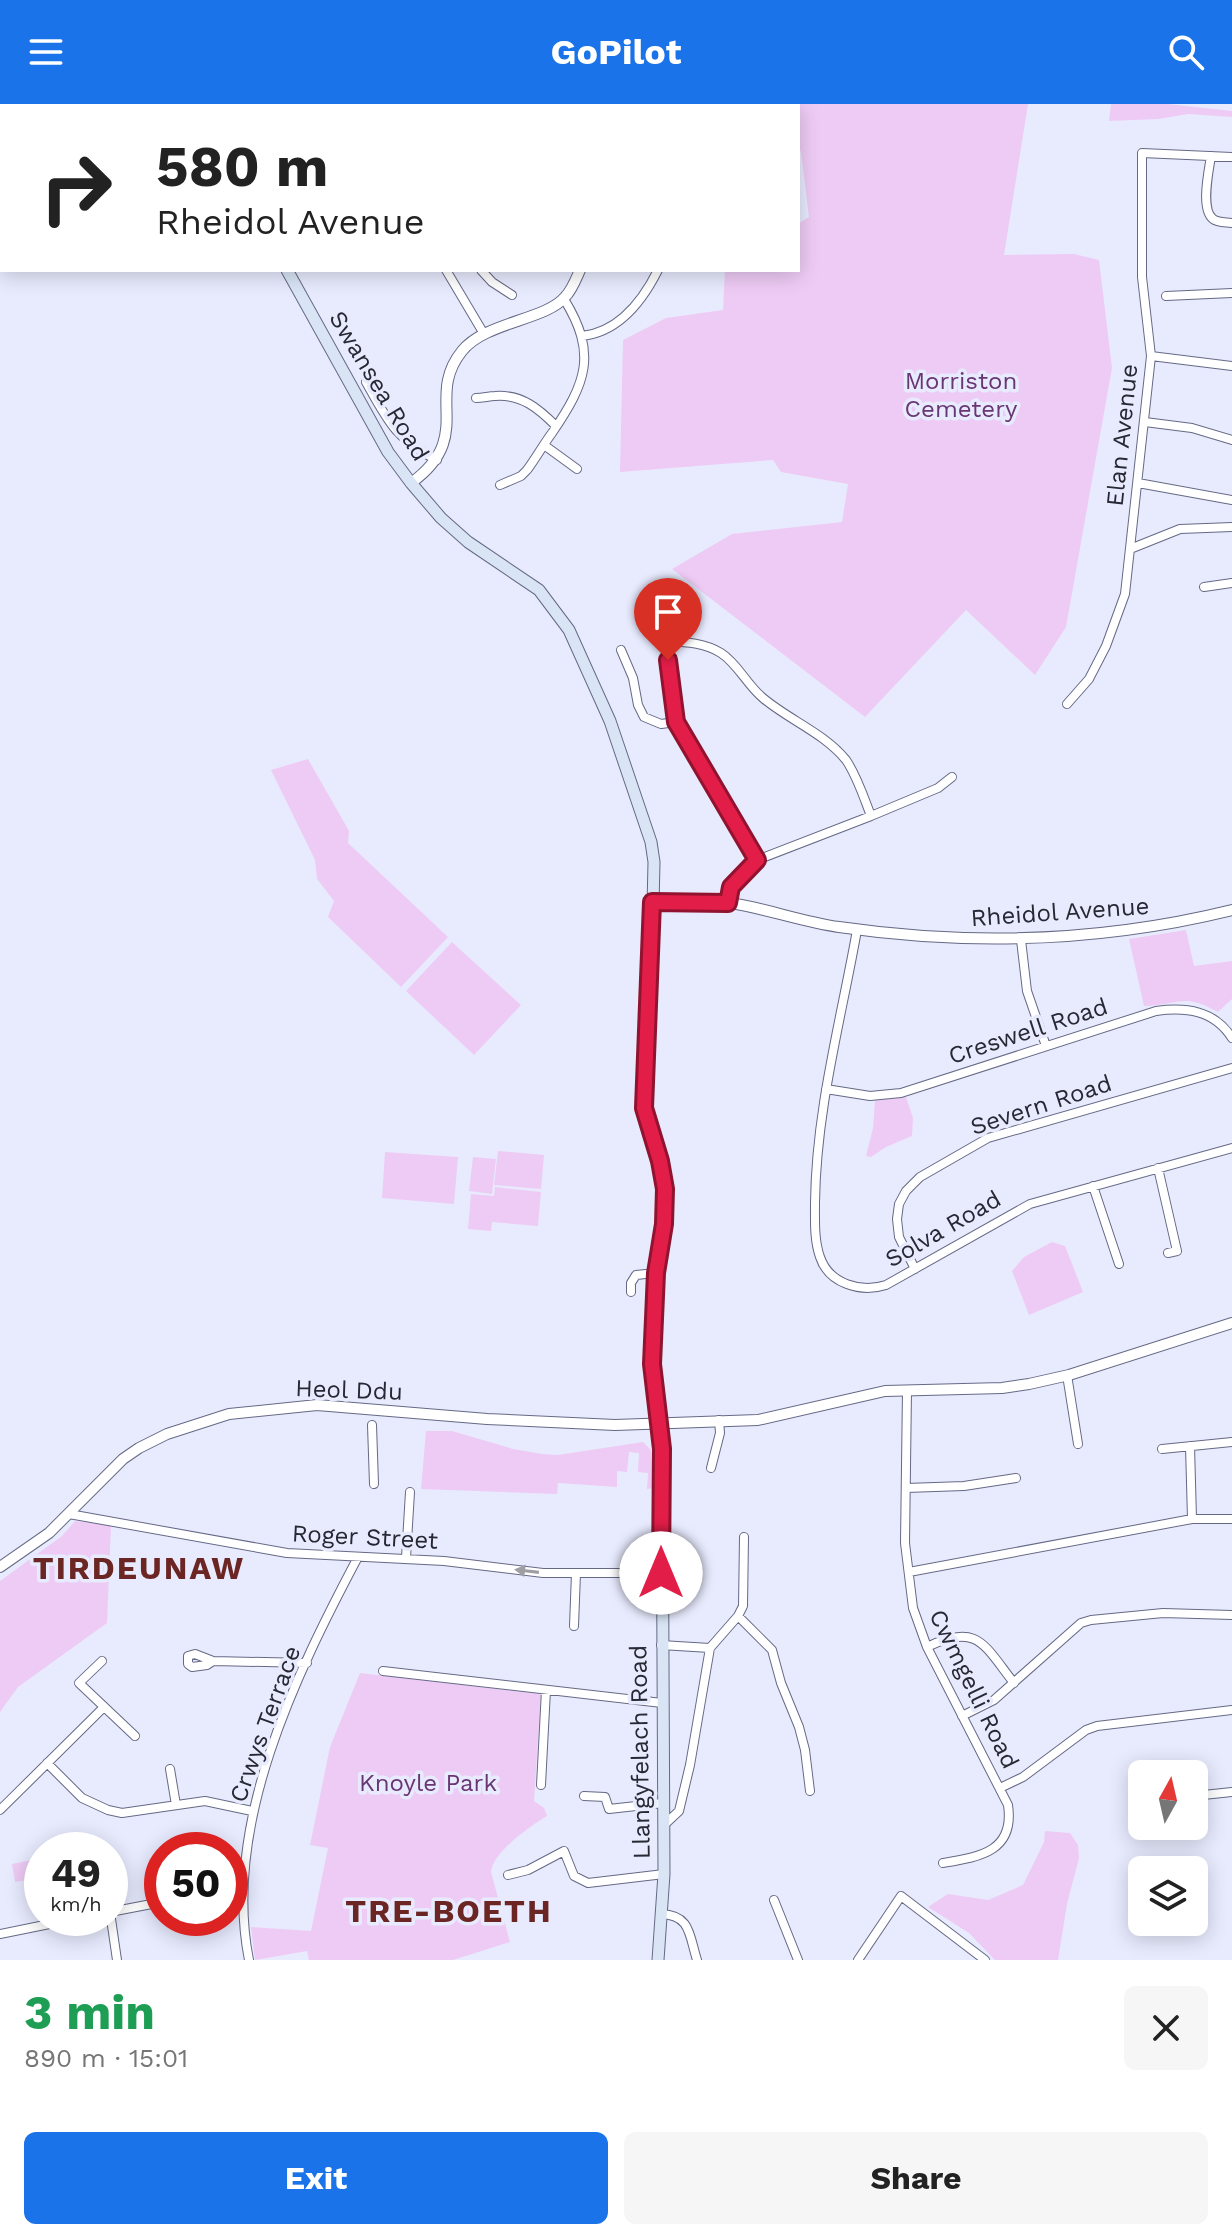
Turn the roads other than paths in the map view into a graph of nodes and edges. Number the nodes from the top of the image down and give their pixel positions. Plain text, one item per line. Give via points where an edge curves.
1 (1211, 156) junction
2 (1232, 157) edge
3 (1232, 223) edge
4 (288, 272) edge
5 (450, 272) edge
6 (483, 272) edge
7 (579, 272) edge
8 (657, 272) edge
9 (1232, 293) edge
10 (512, 295) dead end
11 (1166, 296) dead end
12 (564, 299) junction
13 (484, 334) junction
14 (582, 336) junction
15 (1151, 356) junction
16 (1232, 366) edge
17 (366, 382) dead end
18 (476, 398) dead end
19 (1145, 422) junction
20 (556, 426) junction
21 (1232, 440) edge
22 (544, 445) junction
23 (437, 460) junction
24 (577, 469) dead end
25 (411, 483) junction
26 (1138, 483) junction
27 (500, 485) dead end
28 (1232, 500) edge
29 (1232, 527) edge
30 (1130, 549) junction
31 (1232, 583) edge
32 (1204, 587) dead end
33 (668, 612) dead end
34 (668, 641) junction
35 (621, 650) dead end
36 (1067, 704) dead end
37 (676, 722) junction
38 (952, 777) dead end
39 (871, 816) junction
40 (757, 860) junction
41 (652, 902) junction
42 (728, 903) junction
43 (1232, 910) edge
44 (857, 930) junction
45 (1021, 940) junction
46 (1232, 1038) edge
47 (1046, 1046) junction
48 (1232, 1068) edge
49 (826, 1089) junction
50 (1232, 1148) edge
51 (1158, 1168) junction
52 (1093, 1186) junction
53 (1168, 1253) dead end
54 (1119, 1264) dead end
55 (915, 1269) junction
56 (656, 1273) junction
57 (631, 1292) dead end
58 (1232, 1323) edge
59 (1067, 1375) junction
60 (907, 1390) junction
61 (719, 1420) junction
62 (659, 1424) junction
63 (372, 1425) dead end
64 (1232, 1442) edge
65 (1078, 1444) dead end
66 (1190, 1446) junction
67 (1162, 1449) dead end
68 (711, 1468) dead end
69 (1016, 1478) dead end
70 (374, 1484) dead end
71 (906, 1488) junction
72 (410, 1492) dead end
73 (409, 1508) junction
74 (421, 1508) dead end
75 (69, 1514) junction
76 (1192, 1519) junction
77 (1232, 1519) edge
78 (744, 1537) dead end
79 (358, 1557) junction
80 (406, 1558) junction
81 (0, 1567) edge
82 (909, 1572) junction
83 (576, 1573) junction
84 (661, 1573) junction
85 (1232, 1615) edge
86 (738, 1616) junction
87 (574, 1626) dead end
88 (661, 1645) junction
89 (927, 1647) junction
90 (710, 1648) junction
91 (102, 1661) dead end
92 (213, 1661) dead end
93 (307, 1663) junction
94 (383, 1671) dead end
95 (1014, 1683) junction
96 (546, 1690) junction
97 (662, 1703) junction
98 (104, 1707) junction
99 (1232, 1710) edge
100 (962, 1716) junction
101 (135, 1736) dead end
102 (47, 1763) junction
103 (170, 1769) dead end
104 (541, 1785) dead end
105 (1000, 1788) junction
106 (810, 1791) dead end
107 (1232, 1792) edge
108 (1208, 1795) edge
109 (584, 1796) dead end
110 (663, 1803) junction
111 (176, 1805) junction
112 (0, 1810) edge
113 (252, 1811) junction
114 (663, 1826) junction
115 (248, 1841) edge
116 (943, 1863) dead end
117 (664, 1874) junction
118 (508, 1875) dead end
119 (774, 1900) dead end
120 (661, 1914) junction
121 (24, 1929) edge
122 (0, 1934) edge
123 (114, 1936) edge
124 (245, 1936) edge
125 (117, 1960) edge
126 (249, 1960) edge
127 (658, 1960) edge
128 (697, 1960) edge
129 (798, 1960) edge
130 (858, 1960) edge
131 (985, 1960) edge

1 - 2 street
1 - 3 street via 1208,213 1218,222
1 - 15 street, Elan Avenue via 1142,153 1142,277
4 - 25 main road, Swansea Road via 388,452
5 - 13 street
6 - 10 street
7 - 12 street
8 - 14 street via 632,310 609,329
9 - 11 street
12 - 13 street
12 - 14 street
13 - 23 street via 454,362 447,382 446,436
14 - 20 street via 578,393
15 - 16 street
15 - 19 street, Elan Avenue
17 - 23 street via 411,448
18 - 20 street via 522,399
19 - 21 street
19 - 26 street, Elan Avenue
20 - 22 street
22 - 24 street
22 - 27 street via 521,476
23 - 25 street
25 - 41 main road, Llangyfelach Road via 468,542 539,590 569,630 610,721 646,824 654,862
26 - 28 street
26 - 30 street, Elan Avenue
29 - 30 street via 1180,529
30 - 36 street, Elan Avenue via 1125,594 1106,646 1089,679
31 - 32 street
33 - 34 street
34 - 37 street
34 - 39 street via 719,652 763,698 825,740 847,762
35 - 37 street via 644,717 661,724
37 - 40 street
38 - 39 street
39 - 40 street
40 - 42 street via 731,887
41 - 42 street, Rheidol Avenue
41 - 56 main road, Llangyfelach Road via 644,1108 665,1189
42 - 44 street, Rheidol Avenue
43 - 45 street, Rheidol Avenue via 1130,931
44 - 45 street, Rheidol Avenue
44 - 49 street, Solva Road
45 - 47 street via 1027,991
46 - 47 street, Creswell Road via 1217,1021 1179,1008
47 - 49 street, Creswell Road via 901,1093 870,1096
48 - 55 street, Severn Road via 988,1138 920,1177 906,1191 897,1219 899,1237
49 - 55 street, Solva Road via 815,1177 821,1261 841,1282 869,1288
50 - 51 street, Solva Road
51 - 52 street, Solva Road
51 - 53 street via 1177,1251
52 - 54 street
52 - 55 street, Solva Road via 1016,1210
56 - 57 street via 636,1275
56 - 62 main road, Llangyfelach Road via 652,1364
58 - 59 street, Heol Ddu
59 - 60 street, Heol Ddu via 1002,1388
59 - 65 street
60 - 61 street, Heol Ddu via 865,1394 758,1420
60 - 71 street, Cwmgelli Road
61 - 62 street, Heol Ddu
61 - 68 street
62 - 75 street, Heol Ddu via 501,1420 317,1405 254,1410 203,1420 139,1448
62 - 84 main road, Llangyfelach Road
63 - 70 street
64 - 66 street
66 - 67 street
66 - 76 street
69 - 71 street
71 - 82 street, Cwmgelli Road
72 - 73 street
73 - 74 street
73 - 80 street
75 - 79 street, Roger Street via 287,1553
75 - 81 street, Heol Ddu
76 - 77 street
76 - 82 street
78 - 86 street via 743,1606
79 - 80 street, Roger Street
79 - 93 street, Crwys Terrace
83 -> 80 street, Roger Street
82 - 89 street, Cwmgelli Road via 913,1608
83 - 84 street, Roger Street
83 - 87 street
84 - 88 main road, Llangyfelach Road
85 - 95 street via 1163,1613 1091,1620 1072,1630
86 - 90 street
86 - 106 street via 772,1650 799,1727
88 - 90 street
88 - 97 main road, Llangyfelach Road
89 - 95 street via 947,1637 971,1637
89 - 100 street, Cwmgelli Road
90 - 114 street via 679,1811
91 - 98 street via 79,1683
92 - 93 street
93 - 113 street, Crwys Terrace
94 - 96 street
95 - 100 street
96 - 97 street
96 - 104 street
97 - 110 main road, Llangyfelach Road
98 - 101 street
98 - 102 street
99 - 105 street via 1097,1726
100 - 105 street, Cwmgelli Road
102 - 111 street via 82,1798 108,1810 122,1813
102 - 112 street
103 - 111 street
105 - 116 street, Cwmgelli Road via 1010,1817 1002,1840 979,1857
107 - 108 street
109 - 110 street via 605,1797 609,1809
110 - 114 main road, Llangyfelach Road
111 - 113 street via 205,1801
113 - 115 street, Crwys Terrace
114 - 117 main road, Llangyfelach Road
117 - 118 street via 588,1883 574,1876 564,1851
117 - 120 main road, Llangyfelach Road
119 - 129 street
120 - 127 main road, Llangyfelach Road
120 - 128 street via 684,1921
121 - 122 street
123 - 125 street
124 - 126 street, Crwys Terrace
130 - 131 street via 901,1896

